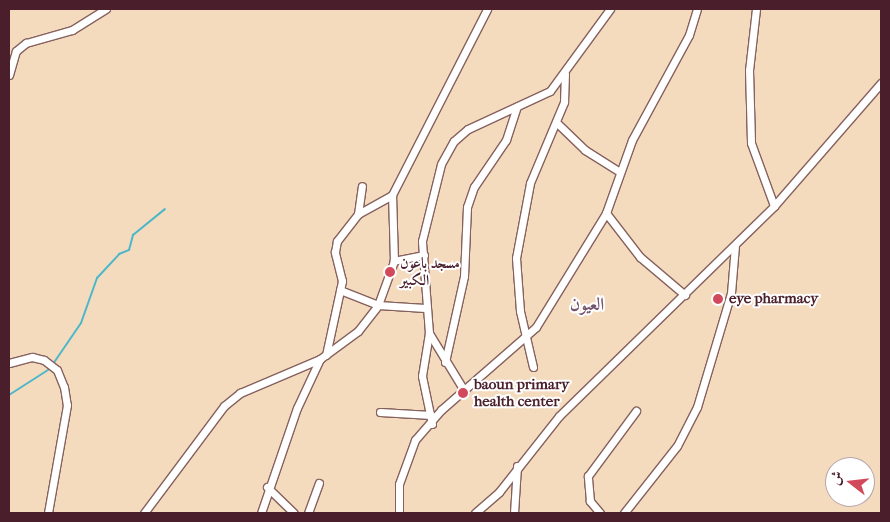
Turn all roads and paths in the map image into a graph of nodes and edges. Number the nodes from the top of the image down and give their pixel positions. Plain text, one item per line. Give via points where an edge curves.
1 (106, 9) edge
2 (487, 9) edge
3 (610, 9) edge
4 (697, 9) edge
5 (756, 9) edge
6 (565, 74) junction
7 (9, 75) edge
8 (881, 83) edge
9 (517, 107) junction
10 (557, 123) junction
11 (620, 172) junction
12 (362, 186) dead end
13 (392, 196) junction
14 (774, 206) junction
15 (358, 214) junction
16 (606, 214) junction
17 (735, 245) junction
18 (424, 256) junction
19 (394, 261) junction
20 (340, 290) junction
21 (685, 295) junction
22 (378, 304) junction
23 (425, 308) junction
24 (429, 333) junction
25 (525, 340) junction
26 (323, 357) junction
27 (445, 362) junction
28 (9, 363) edge
29 (534, 367) dead end
30 (465, 392) junction
31 (636, 411) dead end
32 (380, 412) dead end
33 (431, 415) junction
34 (432, 424) junction
35 (517, 466) junction
36 (319, 483) dead end
37 (267, 487) junction
38 (48, 513) edge
39 (144, 513) edge
40 (261, 513) edge
41 (294, 513) edge
42 (308, 513) edge
43 (399, 513) edge
44 (475, 513) edge
45 (514, 513) edge
46 (600, 513) edge
47 (624, 513) edge

1 - 7 street via 72,30 26,43 16,51
2 - 13 street
3 - 6 street
4 - 11 street via 689,35 656,91
5 - 14 street via 749,70 750,143
6 - 9 street via 542,97
6 - 10 street via 566,95
8 - 14 street
9 - 18 street via 468,129 446,153 426,218
9 - 27 street via 506,140 470,198 464,276
10 - 11 street via 590,154
10 - 25 street via 530,183 519,238 515,268
11 - 16 street
12 - 15 street
13 - 15 street
13 - 19 street
14 - 17 street
15 - 20 street via 342,231 335,249 342,274
16 - 21 street via 640,257
16 - 25 street
17 - 21 street
17 - 47 street via 731,294 697,407 677,446
18 - 19 street
18 - 23 street
19 - 22 street
20 - 22 street
20 - 26 street
21 - 35 street via 559,416
22 - 23 street
22 - 26 street via 358,331
23 - 24 street
24 - 27 street
24 - 33 street via 422,376
25 - 29 street
25 - 30 street
26 - 37 street
26 - 39 street via 240,393 224,406
27 - 30 street
28 - 38 street via 32,357 44,360 57,370 64,387 67,405
30 - 34 street
31 - 46 street via 588,476 590,501
32 - 33 street
33 - 34 street
34 - 43 street via 406,458 399,484
35 - 44 street via 498,492
35 - 45 street
36 - 42 street
37 - 40 street
37 - 41 street

